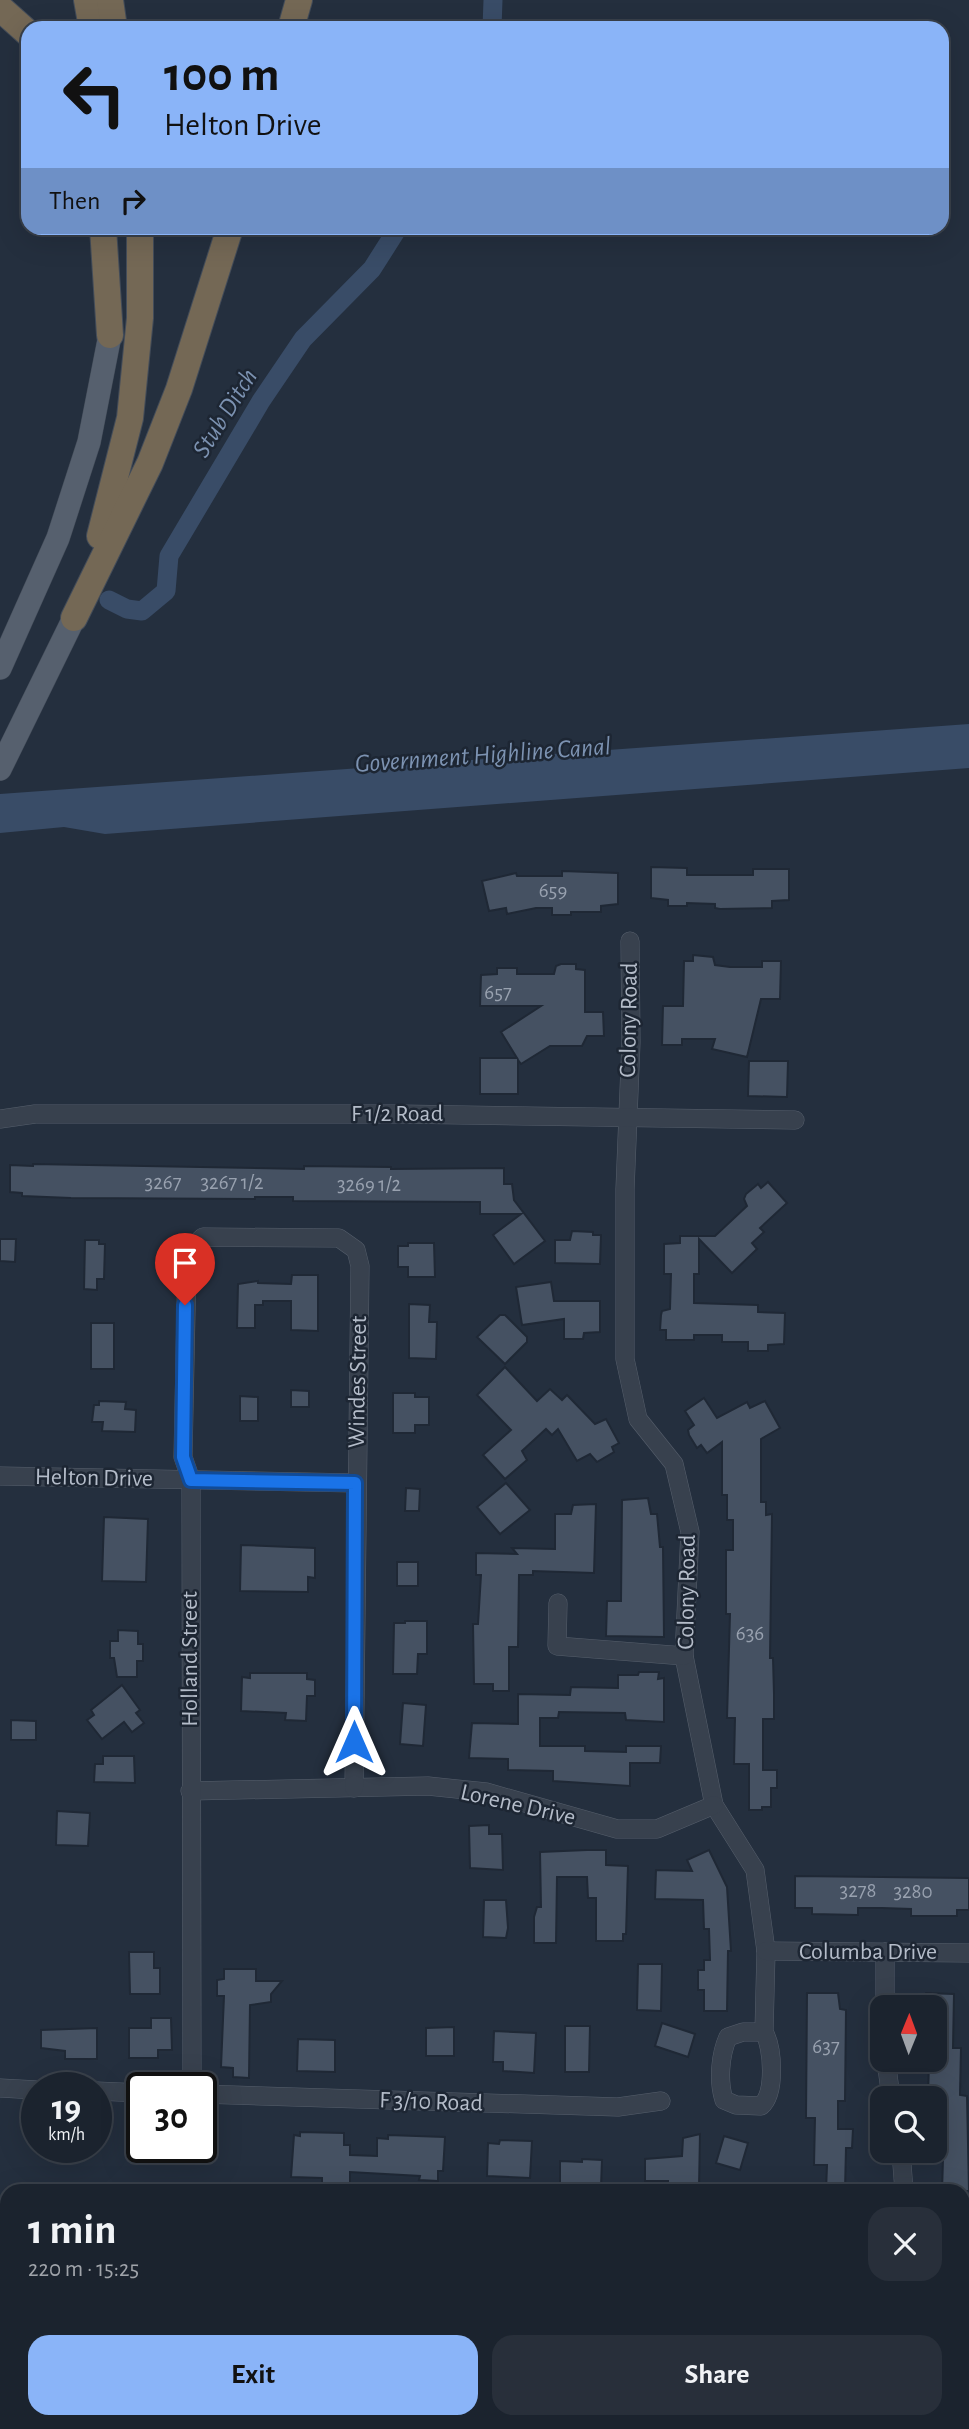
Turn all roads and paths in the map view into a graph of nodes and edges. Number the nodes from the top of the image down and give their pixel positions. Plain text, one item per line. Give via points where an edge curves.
1 (87, 0) edge
2 (110, 0) edge
3 (299, 0) edge
4 (0, 8) edge
5 (91, 21) edge
6 (113, 21) edge
7 (292, 21) edge
8 (21, 27) edge
9 (103, 235) edge
10 (116, 235) edge
11 (140, 235) edge
12 (228, 235) edge
13 (110, 335) junction
14 (74, 618) junction
15 (0, 668) edge
16 (0, 769) edge
17 (630, 941) dead end
18 (627, 1117) junction
19 (0, 1119) edge
20 (795, 1120) dead end
21 (339, 1238) joint
22 (0, 1476) edge
23 (191, 1480) junction
24 (355, 1483) junction
25 (558, 1603) dead end
26 (684, 1657) junction
27 (354, 1788) junction
28 (190, 1791) junction
29 (714, 1805) junction
30 (766, 1951) junction
31 (885, 1952) junction
32 (969, 1953) edge
33 (885, 1995) edge
34 (764, 2032) dead end
35 (192, 2072) edge
36 (0, 2088) edge
37 (21, 2089) edge
38 (217, 2094) edge
39 (661, 2101) dead end
40 (902, 2163) edge
41 (903, 2184) edge

1 - 5 highway
2 - 6 highway
3 - 7 highway
4 - 8 highway
9 - 13 highway
10 - 13 highway
11 - 14 highway via 140,318 130,418 109,510
12 - 14 highway via 179,389 150,463
13 - 15 main road via 89,442 58,538
14 - 16 main road
17 - 18 street, Colony Road
18 - 19 street, F 1/2 Road via 35,1114
18 - 20 street, F 1/2 Road
18 - 26 street, Colony Road via 625,1359 638,1419 674,1464 690,1532
21 - 23 street, Holland Street via 203,1237 191,1248 183,1457
21 - 24 street, Windes Street via 356,1250 360,1266
22 - 23 street, Helton Drive
23 - 24 street, Helton Drive
23 - 28 street, Holland Street
24 - 27 street, Windes Street
25 - 26 street via 557,1646
26 - 29 street, Colony Road
27 - 28 street, Lorene Drive
27 - 29 street, Lorene Drive via 428,1786 486,1792 617,1829 657,1829
28 - 35 street, Holland Street
29 - 30 street, Colony Road via 755,1870
30 - 31 street, Columba Drive
30 - 34 street, Colony Road
31 - 32 street, Columba Drive
31 - 33 street
36 - 37 street
38 - 39 street, F 3/10 Road via 618,2107
40 - 41 street

